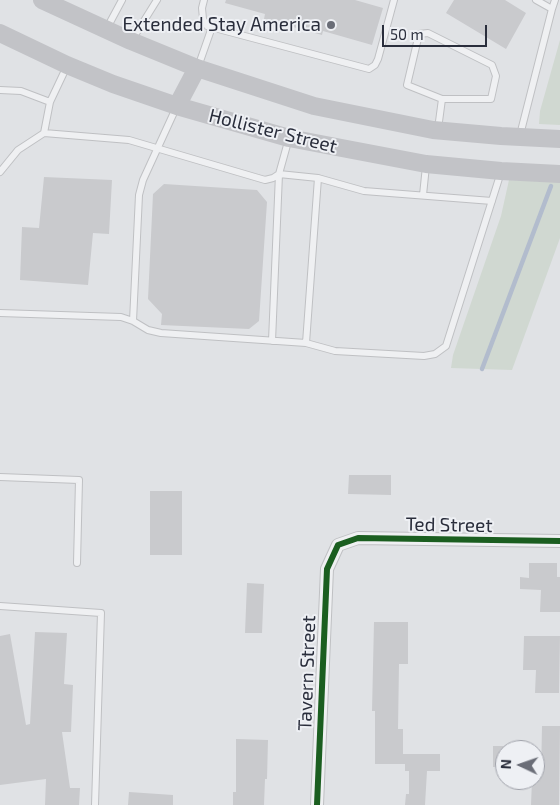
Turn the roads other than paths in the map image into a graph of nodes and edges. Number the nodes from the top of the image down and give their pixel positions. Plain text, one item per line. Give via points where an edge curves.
1 (42, 0) edge
2 (122, 0) edge
3 (157, 0) edge
4 (204, 0) edge
5 (394, 0) edge
6 (536, 0) edge
7 (555, 0) edge
8 (552, 9) junction
9 (212, 27) junction
10 (106, 29) junction
11 (0, 32) edge
12 (131, 41) junction
13 (67, 65) junction
14 (197, 68) junction
15 (0, 90) edge
16 (442, 98) junction
17 (50, 102) junction
18 (177, 106) junction
19 (438, 130) junction
20 (44, 133) junction
21 (519, 137) junction
22 (289, 138) junction
23 (560, 139) edge
24 (158, 148) junction
25 (426, 164) junction
26 (501, 171) junction
27 (0, 172) edge
28 (279, 174) junction
29 (560, 174) edge
30 (318, 178) junction
31 (423, 195) junction
32 (492, 201) junction
33 (0, 313) edge
34 (133, 321) junction
35 (272, 341) junction
36 (306, 343) junction
37 (0, 477) edge
38 (560, 542) edge
39 (338, 545) joint
40 (77, 563) dead end
41 (0, 606) edge
42 (95, 805) edge
43 (317, 805) edge

1 - 10 main road, Hollister Street
2 - 10 lane
3 - 12 lane
4 - 9 lane via 203,19 207,26
5 - 9 lane via 378,59 369,69
6 - 8 lane
7 - 8 lane
8 - 21 lane
9 - 14 lane
10 - 12 main road, Hollister Street
11 - 13 main road, Hollister Street
12 - 14 main road, Hollister Street
13 - 17 lane
13 - 18 main road, Hollister Street
14 - 18 main road
14 - 19 main road, Hollister Street via 314,106
15 - 17 lane via 21,91
16 - 16 lane via 407,85 419,34 428,32 492,66 496,76 491,100
16 - 19 lane
17 - 20 lane
18 - 22 main road, Hollister Street
18 - 24 lane
19 - 21 main road, Hollister Street
20 - 24 lane via 129,140
20 - 27 lane via 18,150
21 - 23 main road, Hollister Street
22 - 25 main road, Hollister Street
22 - 28 lane
24 - 28 lane via 265,180
24 - 34 lane via 142,180 139,196
25 - 26 main road, Hollister Street
25 - 31 lane
26 - 29 main road, Hollister Street
26 - 32 lane
28 - 30 lane
28 - 35 lane
30 - 31 lane via 364,191
30 - 36 lane
31 - 32 lane
32 - 36 lane via 446,346 435,354 414,356 335,351
33 - 34 lane via 121,317
34 - 35 lane via 160,334
35 - 36 lane
37 - 40 lane via 79,480
38 - 39 street, Ted Street via 358,538
39 - 43 street, Tavern Street via 327,569
41 - 42 lane via 100,613

